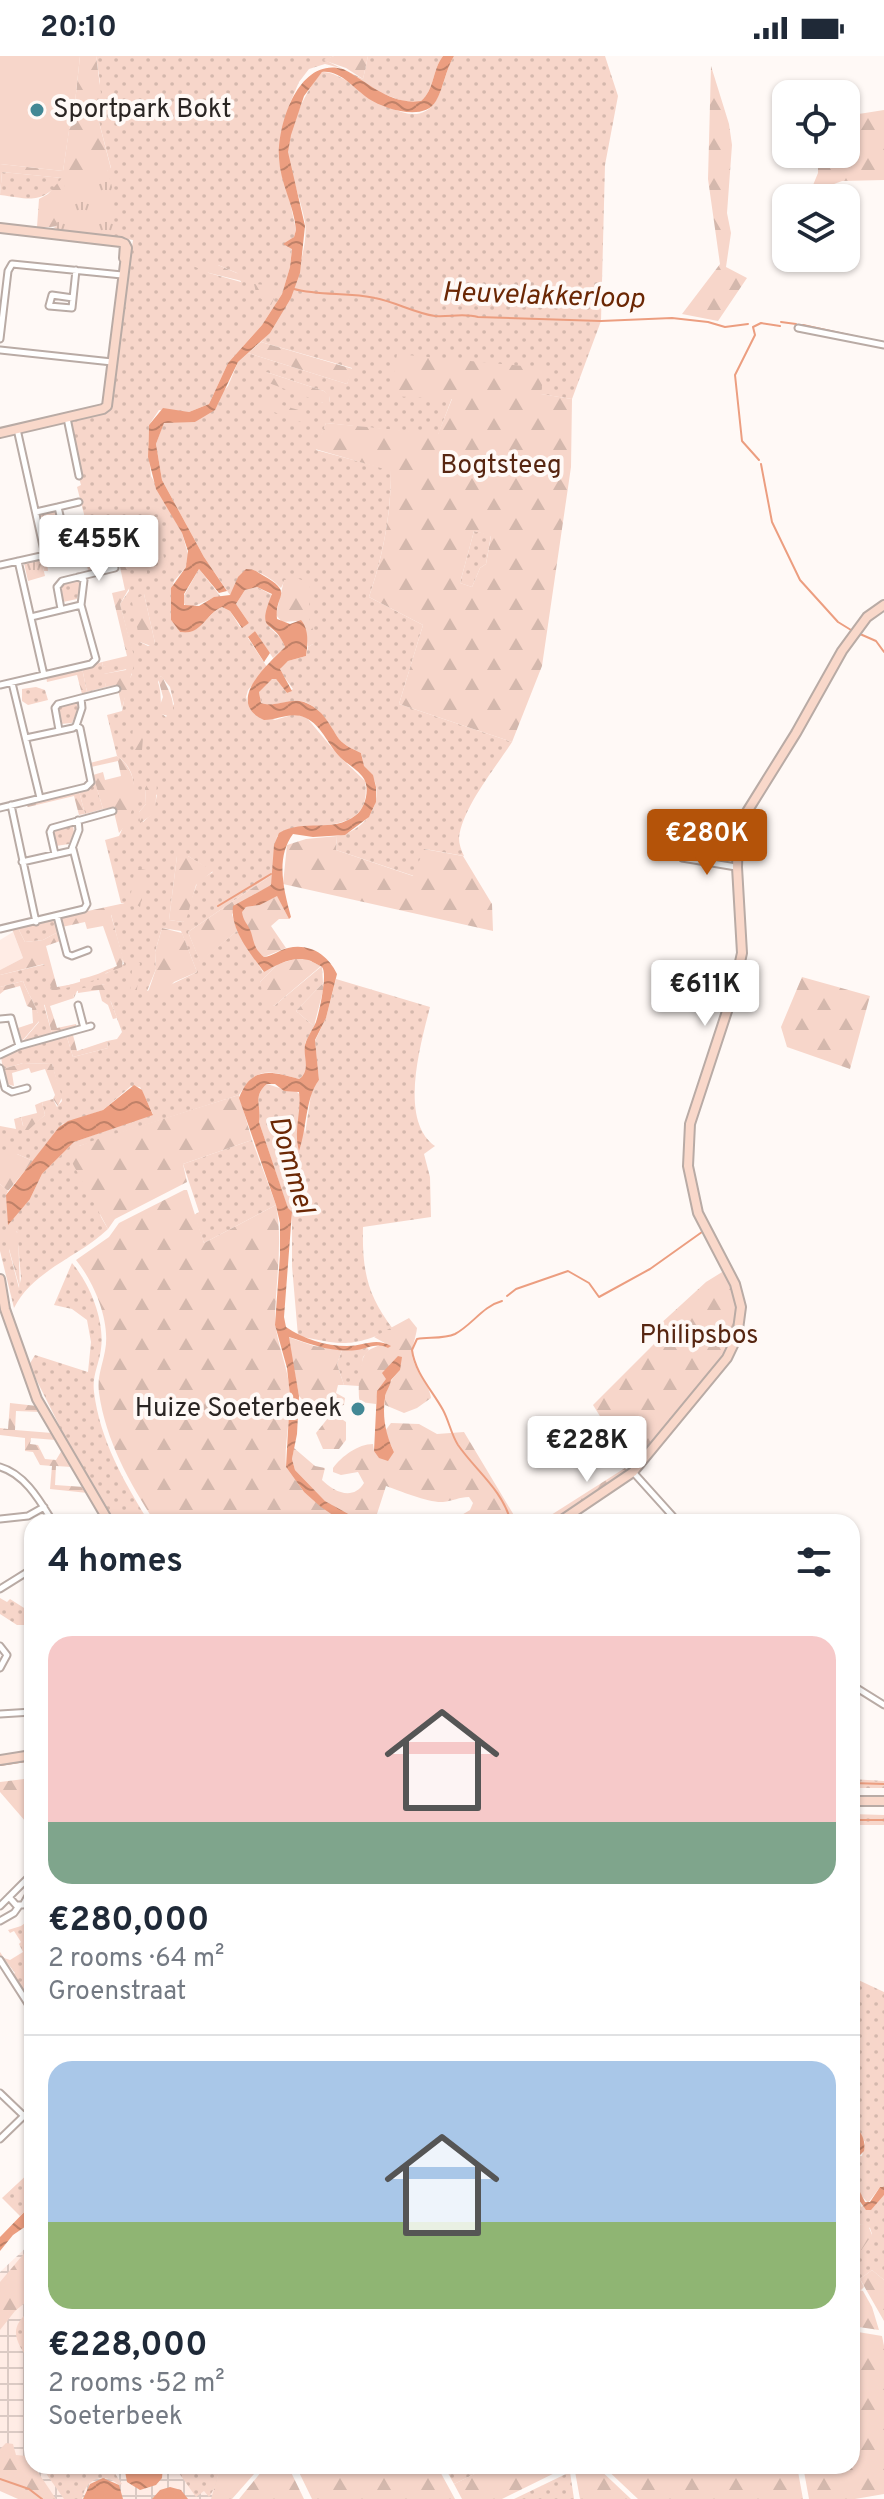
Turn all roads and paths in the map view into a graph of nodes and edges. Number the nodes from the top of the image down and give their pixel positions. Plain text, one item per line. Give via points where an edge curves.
1 (0, 228) edge
2 (0, 265) edge
3 (9, 266) junction
4 (76, 270) junction
5 (122, 275) junction
6 (73, 298) junction
7 (2, 301) edge
8 (798, 328) dead end
9 (0, 339) edge
10 (884, 345) edge
11 (0, 350) edge
12 (113, 362) junction
13 (66, 416) junction
14 (17, 429) junction
15 (0, 433) edge
16 (79, 476) dead end
17 (79, 502) dead end
18 (58, 507) junction
19 (36, 512) junction
20 (45, 555) junction
21 (18, 561) junction
22 (0, 565) edge
23 (115, 568) dead end
24 (78, 577) junction
25 (81, 605) junction
26 (884, 605) edge
27 (61, 609) junction
28 (31, 617) junction
29 (44, 675) junction
30 (12, 683) junction
31 (0, 685) edge
32 (117, 689) dead end
33 (81, 698) junction
34 (76, 726) junction
35 (59, 730) junction
36 (26, 738) junction
37 (40, 798) junction
38 (11, 805) junction
39 (0, 808) edge
40 (113, 811) dead end
41 (78, 820) junction
42 (73, 849) junction
43 (55, 854) junction
44 (682, 858) dead end
45 (22, 862) junction
46 (737, 867) junction
47 (57, 916) junction
48 (36, 922) junction
49 (0, 929) edge
50 (88, 950) dead end
51 (78, 1005) dead end
52 (0, 1019) edge
53 (91, 1026) dead end
54 (84, 1028) junction
55 (19, 1046) junction
56 (0, 1055) edge
57 (0, 1068) edge
58 (27, 1088) dead end
59 (0, 1279) edge
60 (2, 1310) edge
61 (0, 1467) edge
62 (633, 1472) junction
63 (44, 1507) junction
64 (32, 1514) edge
65 (48, 1514) edge
66 (101, 1514) edge
67 (571, 1514) edge
68 (671, 1514) edge
69 (24, 1516) edge
70 (0, 1519) edge
71 (24, 1574) edge
72 (0, 1589) edge
73 (0, 1646) edge
74 (0, 1668) edge
75 (860, 1690) edge
76 (884, 1705) edge
77 (24, 1712) edge
78 (0, 1714) edge
79 (24, 1756) edge
80 (0, 1760) edge
81 (860, 1801) edge
82 (884, 1801) edge
83 (24, 1882) edge
84 (9, 1897) junction
85 (24, 1904) edge
86 (0, 1906) edge
87 (19, 1906) junction
88 (0, 1921) edge
89 (0, 1960) edge
90 (24, 1998) edge
91 (0, 2093) edge
92 (24, 2116) joint
93 (0, 2139) edge

1 - 5 street via 125,244
2 - 3 street
3 - 4 street
3 - 7 street
4 - 5 street
4 - 6 street
5 - 12 street
6 - 6 street via 52,295 49,306 69,309
7 - 9 street
8 - 10 street
11 - 12 street
12 - 13 street via 107,406
13 - 14 street
13 - 16 street
14 - 15 street
14 - 19 street
17 - 18 street
18 - 19 street
18 - 20 street via 68,550
19 - 20 street
20 - 21 street
21 - 22 street
21 - 28 street
23 - 24 street
24 - 25 street via 84,580
24 - 27 street via 59,583
25 - 27 street
25 - 29 street via 96,659
26 - 46 street via 867,617 842,651 745,815
27 - 28 street
28 - 29 street
29 - 30 street
30 - 31 street
30 - 36 street
32 - 33 street
33 - 34 street
33 - 35 street via 55,708
34 - 35 street
34 - 37 street via 91,782
35 - 36 street
36 - 37 street
37 - 38 street
38 - 39 street
38 - 45 street
40 - 41 street
41 - 42 street
41 - 43 street via 52,828
42 - 43 street
42 - 47 street via 87,904
43 - 45 street
44 - 46 street
45 - 48 street
46 - 62 street via 742,953 690,1124 688,1166 698,1213 735,1284 742,1314 727,1358
47 - 48 street
47 - 50 street via 67,954
48 - 49 street
51 - 54 street
52 - 55 street via 11,1018
53 - 54 street
54 - 55 street
55 - 56 street
57 - 58 street via 5,1088
59 - 60 street
60 - 66 street via 37,1399
61 - 63 street via 13,1472
62 - 67 street
62 - 68 street
63 - 64 street
63 - 65 street
69 - 70 street
71 - 72 street
73 - 74 street via 7,1655
75 - 76 street
77 - 78 street
79 - 80 street
81 - 82 street
83 - 84 street
84 - 86 street
84 - 87 street
85 - 87 street
87 - 88 street
89 - 90 street
91 - 92 street
92 - 93 street

